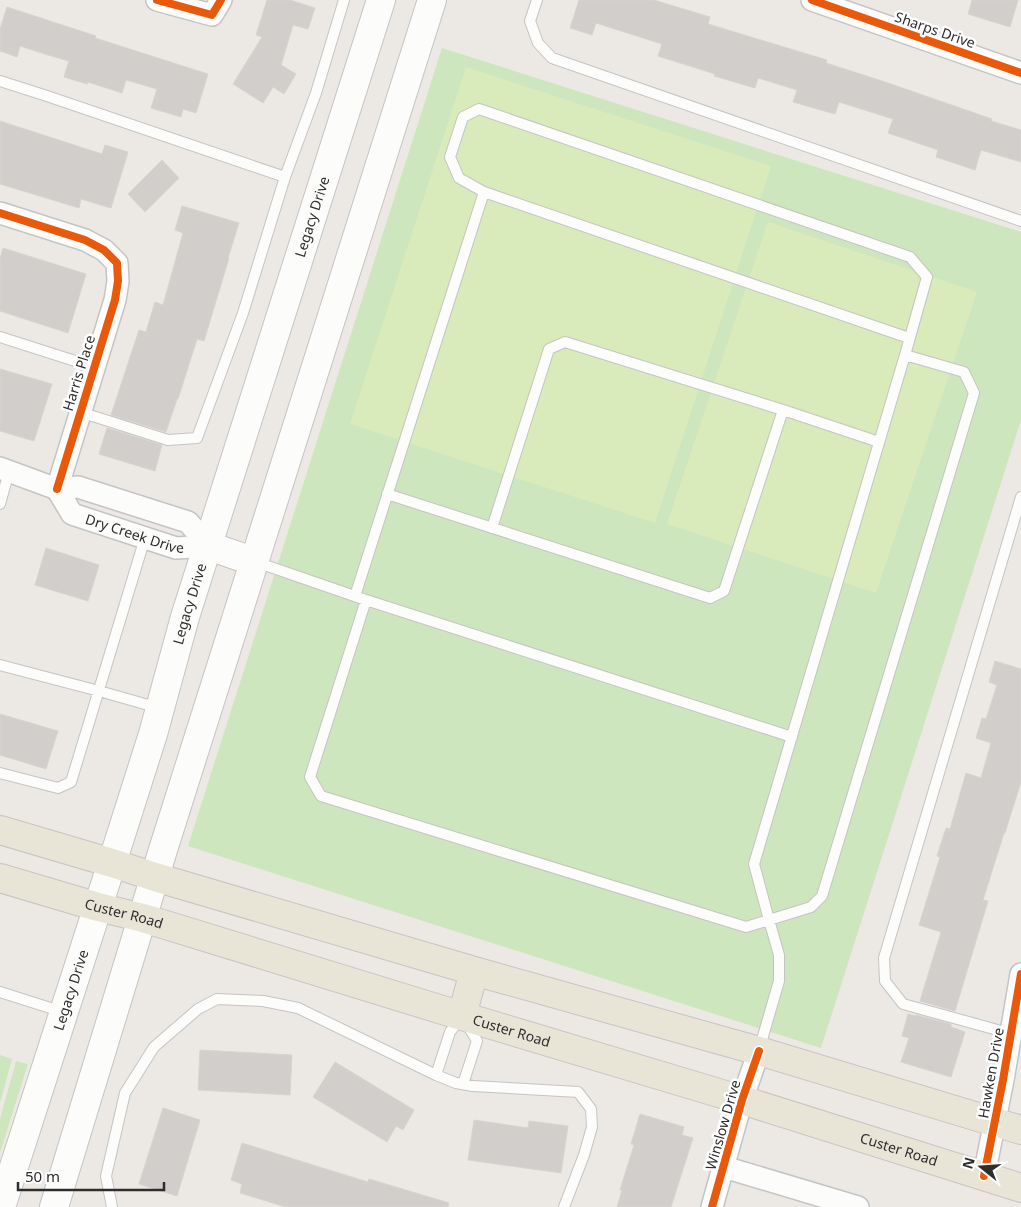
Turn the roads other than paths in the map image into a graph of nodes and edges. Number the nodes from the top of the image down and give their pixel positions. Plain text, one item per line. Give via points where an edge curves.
1 (157, 0) edge
2 (344, 0) edge
3 (381, 0) edge
4 (432, 0) edge
5 (537, 0) edge
6 (812, 0) edge
7 (217, 8) edge
8 (1021, 73) edge
9 (0, 82) edge
10 (284, 177) junction
11 (484, 192) junction
12 (0, 213) edge
13 (1021, 221) edge
14 (0, 337) edge
15 (909, 338) junction
16 (905, 355) junction
17 (94, 367) junction
18 (783, 410) junction
19 (80, 412) junction
20 (879, 442) junction
21 (5, 470) edge
22 (57, 489) junction
23 (387, 494) junction
24 (1021, 496) edge
25 (0, 504) edge
26 (492, 528) junction
27 (144, 538) junction
28 (209, 546) junction
29 (255, 562) junction
30 (354, 596) junction
31 (366, 600) junction
32 (0, 665) edge
33 (98, 691) junction
34 (160, 708) junction
35 (792, 737) junction
36 (0, 773) edge
37 (0, 830) edge
38 (112, 863) junction
39 (155, 877) junction
40 (0, 878) edge
41 (98, 907) junction
42 (143, 918) junction
43 (769, 920) junction
44 (474, 971) junction
45 (1021, 974) edge
46 (0, 992) edge
47 (64, 1012) junction
48 (462, 1016) junction
49 (1016, 1035) edge
50 (759, 1051) junction
51 (436, 1075) junction
52 (463, 1084) junction
53 (742, 1100) junction
54 (995, 1122) junction
55 (1021, 1130) edge
56 (724, 1167) junction
57 (984, 1176) junction
58 (1021, 1188) edge
59 (1, 1207) edge
60 (54, 1207) edge
61 (112, 1207) edge
62 (564, 1207) edge
63 (712, 1207) edge
64 (858, 1207) edge

1 - 7 street
2 - 10 lane via 316,93
3 - 28 main road, Legacy Drive
4 - 29 main road
5 - 13 lane via 530,22 538,43 552,58
6 - 8 street, Sharps Drive
9 - 10 lane
10 - 19 lane via 243,313 197,438 168,440
11 - 15 lane
11 - 15 lane via 460,178 450,157 463,117 478,109 910,257 927,277
11 - 23 lane
12 - 17 street, Harris Place via 85,240 104,250 116,263 115,300
14 - 17 lane
15 - 16 lane
16 - 20 lane
16 - 43 lane via 964,372 974,393 822,896 811,907
17 - 19 street, Harris Place
18 - 20 lane
18 - 26 lane via 565,342 549,349
18 - 26 lane via 724,591 710,598
19 - 22 street, Harris Place
20 - 35 lane
21 - 22 street, Dry Creek Drive
21 - 25 lane
22 - 27 street, Dry Creek Drive via 72,514
22 - 28 street, Dry Creek Drive via 78,487 188,522
23 - 26 lane
23 - 30 lane
24 - 49 lane via 884,958 885,981 903,1004
27 - 28 street, Dry Creek Drive via 176,548
27 - 33 lane
28 - 29 main road
28 - 34 main road, Legacy Drive
29 - 30 lane
29 - 39 main road
30 - 31 lane
31 - 35 lane
31 - 43 lane via 310,777 321,796 746,927
32 - 33 lane
33 - 34 lane
33 - 36 lane via 71,782 58,788
34 - 38 main road, Legacy Drive
35 - 43 lane via 754,864
37 - 38 main road
38 - 39 main road
38 - 41 main road, Legacy Drive
39 - 42 main road
39 - 44 main road
40 - 41 main road, Custer Road
41 - 42 main road, Custer Road
41 - 47 main road, Legacy Drive
42 - 48 main road, Custer Road
42 - 60 main road
43 - 50 lane via 779,955 779,981
44 - 48 main road
44 - 50 main road
45 - 49 street, Hawken Drive
46 - 47 lane
47 - 59 main road, Legacy Drive
48 - 51 lane via 450,1032
48 - 52 lane via 477,1041
48 - 53 main road, Custer Road
49 - 54 street, Hawken Drive
50 - 53 street, Winslow Drive
50 - 54 main road
51 - 52 lane
51 - 61 lane via 298,1008 263,1001 217,999 198,1009 154,1047 125,1093 106,1176
52 - 62 lane via 578,1092 591,1109 592,1127
53 - 56 street, Winslow Drive
53 - 57 main road, Custer Road
54 - 55 main road
54 - 57 street, Hawken Drive
56 - 63 street, Winslow Drive
56 - 64 street
57 - 58 main road, Custer Road

